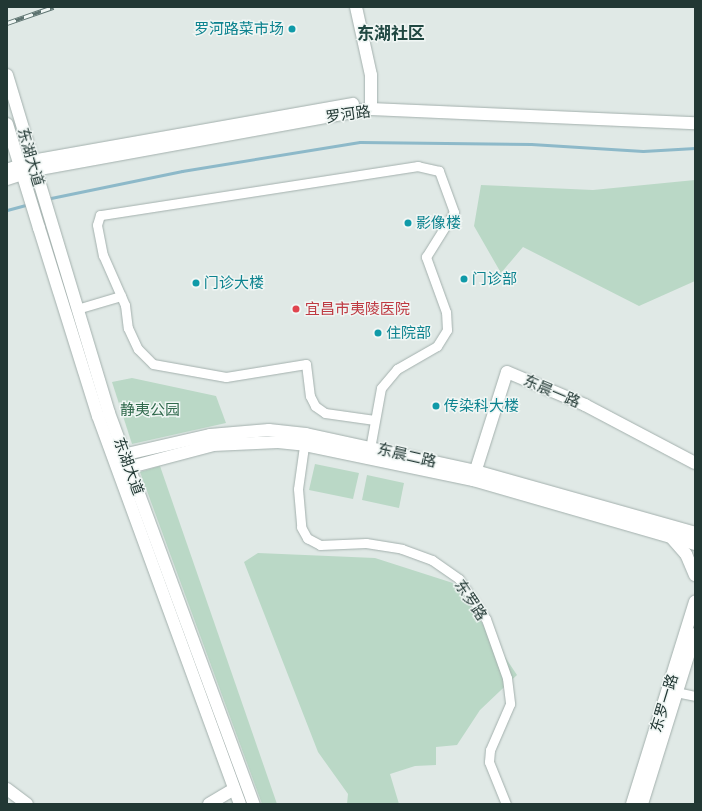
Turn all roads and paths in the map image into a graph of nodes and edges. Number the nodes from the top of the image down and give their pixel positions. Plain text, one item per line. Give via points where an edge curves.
1 (356, 7) edge
2 (7, 75) edge
3 (371, 105) junction
4 (695, 114) edge
5 (695, 123) edge
6 (7, 124) edge
7 (33, 166) junction
8 (21, 169) junction
9 (7, 170) edge
10 (7, 179) edge
11 (43, 228) junction
12 (121, 296) junction
13 (77, 309) junction
14 (374, 420) junction
15 (305, 440) junction
16 (369, 452) junction
17 (119, 456) junction
18 (695, 463) edge
19 (123, 469) junction
20 (474, 475) junction
21 (695, 533) edge
22 (672, 537) junction
23 (695, 544) edge
24 (695, 575) edge
25 (695, 602) edge
26 (695, 634) edge
27 (676, 692) junction
28 (695, 696) edge
29 (7, 789) edge
30 (234, 789) junction
31 (27, 804) edge
32 (210, 804) edge
33 (240, 804) edge
34 (254, 804) edge
35 (506, 804) edge
36 (632, 804) edge
37 (642, 804) edge

1 - 3 main road via 371,75
2 - 7 main road, 东湖大道
3 - 4 main road, 罗河路 via 668,117
3 - 5 main road, 罗河路
3 - 7 main road, 罗河路
6 - 8 main road, 东湖大道
7 - 8 main road, 罗河路
7 - 11 main road, 东湖大道
8 - 9 main road, 罗河路
8 - 10 main road, 罗河路
8 - 11 main road, 东湖大道
11 - 13 main road, 东湖大道
11 - 17 main road, 东湖大道
12 - 13 street
12 - 14 street via 138,349 153,364 226,377 306,364 310,396 315,406 325,413
12 - 14 street via 103,255 97,225 100,215 418,166 434,168 445,180 454,212 426,257 446,312 447,330 437,346 404,364 389,376 381,388
13 - 17 main road, 东湖大道
14 - 16 street
15 - 16 main road, 东晨二路
15 - 17 main road, 东晨二路 via 270,430 210,435
15 - 19 main road, 东晨二路 via 213,445
15 - 35 street, 东罗路 via 298,489 301,527 307,538 320,546 366,543 402,549 432,560 459,579 486,619 505,673 509,697 505,721 490,750 489,762
16 - 20 main road, 东晨二路
17 - 19 main road, 东湖大道
18 - 20 main road, 东晨一路 via 585,405 507,372
19 - 30 main road, 东湖大道
19 - 34 main road, 东湖大道
20 - 21 main road, 东晨二路
20 - 22 main road, 东晨二路
22 - 23 main road, 东晨二路
22 - 24 main road via 686,554
25 - 36 main road, 东罗一路
26 - 27 main road, 东罗一路
27 - 28 street
27 - 37 main road, 东罗一路
29 - 31 main road
30 - 32 main road
30 - 33 main road, 东湖大道

